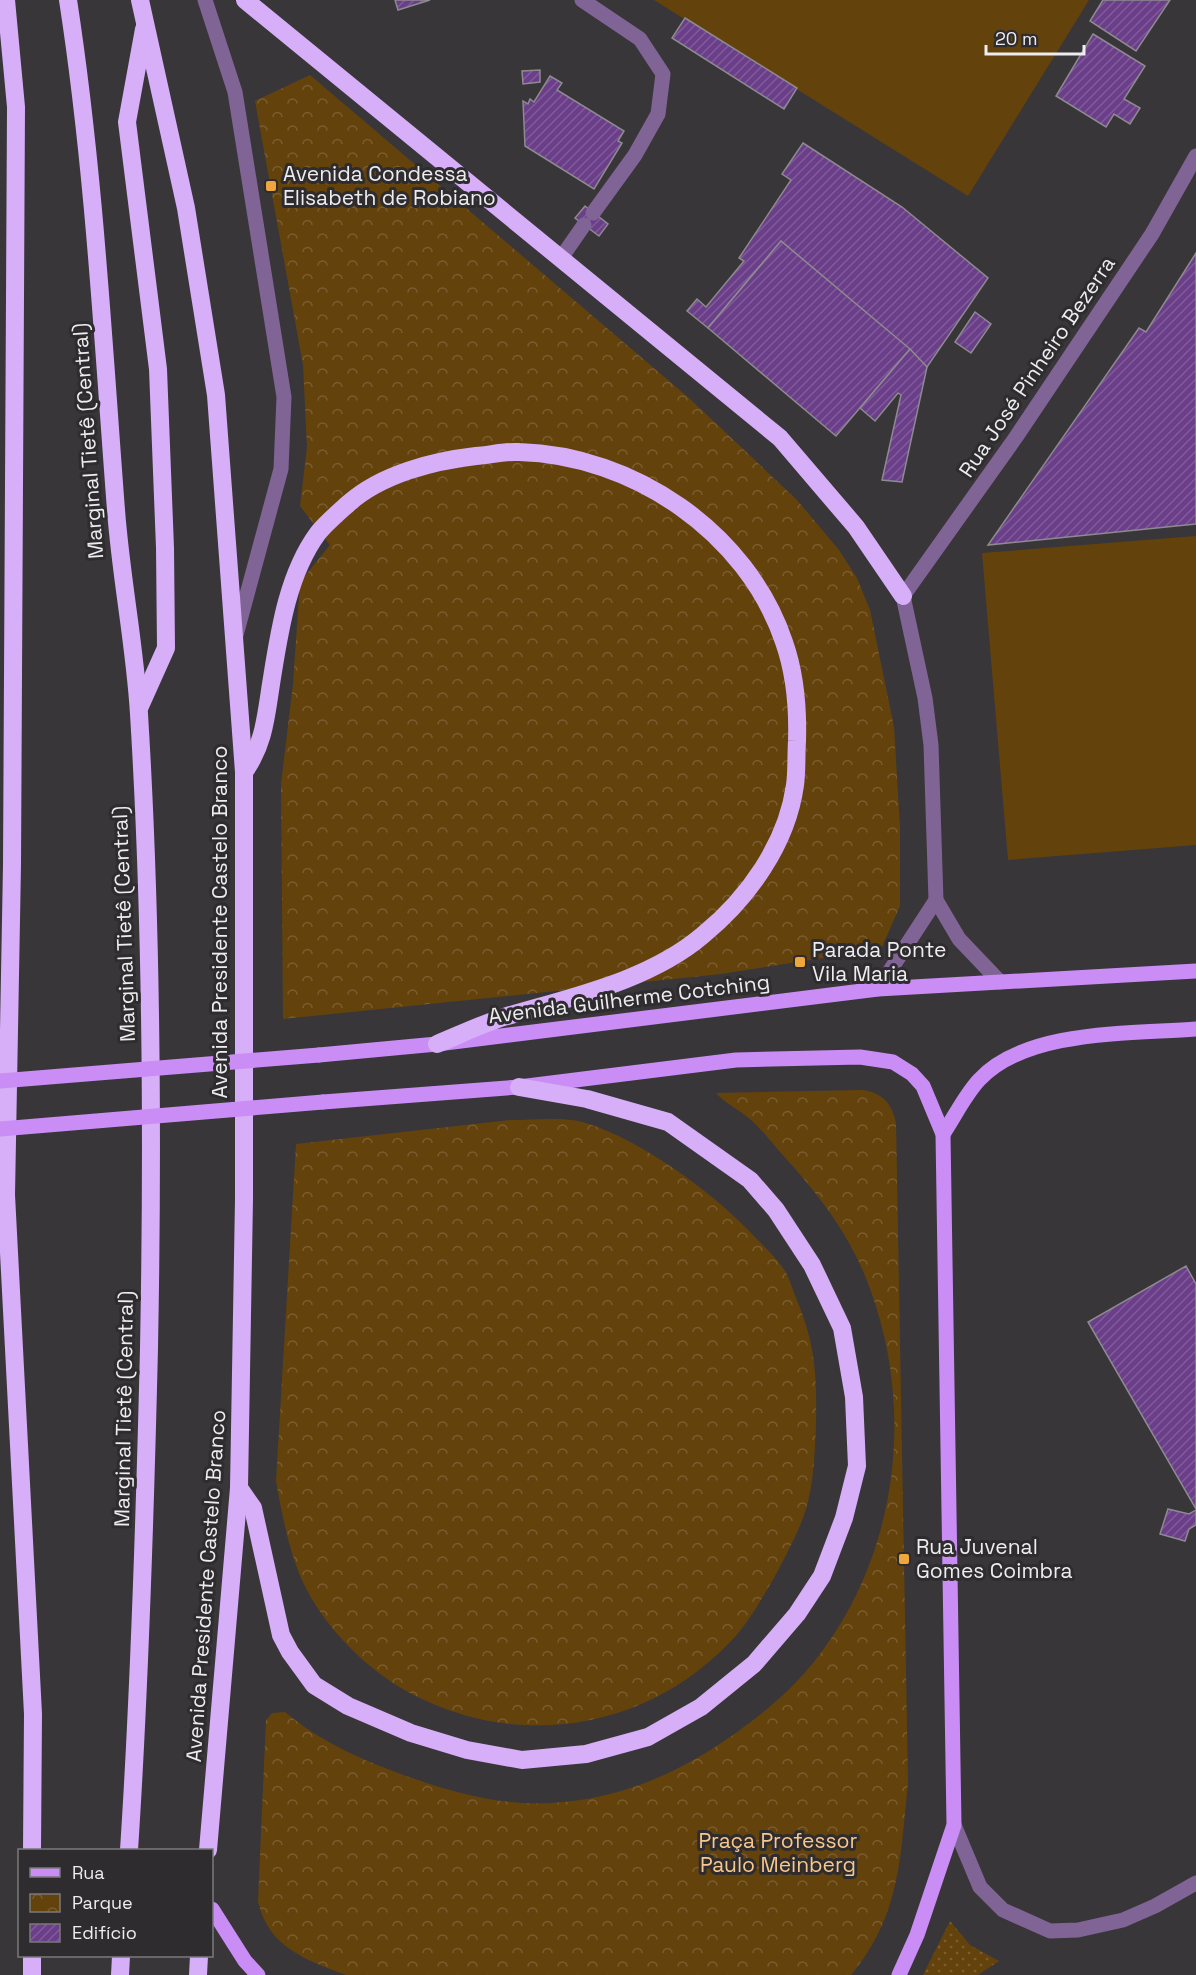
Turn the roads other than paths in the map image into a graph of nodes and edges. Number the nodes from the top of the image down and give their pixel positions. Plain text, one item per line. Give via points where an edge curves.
1 (6, 0) edge
2 (68, 0) edge
3 (140, 0) edge
4 (205, 0) edge
5 (245, 0) edge
6 (582, 0) edge
7 (146, 22) junction
8 (1196, 156) edge
9 (561, 258) junction
10 (903, 596) junction
11 (235, 641) junction
12 (139, 708) junction
13 (244, 772) junction
14 (936, 900) junction
15 (1196, 971) edge
16 (1000, 982) junction
17 (878, 989) junction
18 (1196, 1029) edge
19 (437, 1044) junction
20 (0, 1081) edge
21 (519, 1087) junction
22 (0, 1129) edge
23 (943, 1134) junction
24 (239, 1488) junction
25 (954, 1825) junction
26 (32, 1849) edge
27 (129, 1849) edge
28 (208, 1849) edge
29 (1196, 1883) edge
30 (213, 1911) edge
31 (32, 1957) edge
32 (122, 1957) edge
33 (199, 1957) edge
34 (32, 1975) edge
35 (120, 1975) edge
36 (198, 1975) edge
37 (258, 1975) edge
38 (899, 1975) edge

1 - 26 highway via 16,107 6,1195 33,1714
2 - 12 highway, Marginal Tietê (Central) via 92,210 120,570
3 - 7 highway, Avenida Presidente Castelo Branco
4 - 11 street via 235,92 284,398 281,469
5 - 9 highway
6 - 9 street via 640,39 663,74 658,114 635,155
7 - 11 highway, Avenida Presidente Castelo Branco via 186,208 216,395
7 - 12 highway via 127,122 158,369 166,648
8 - 10 street, Rua José Pinheiro Bezerra via 1152,234
9 - 10 highway via 780,438 856,527
10 - 14 street via 931,745
11 - 13 highway, Avenida Presidente Castelo Branco
12 - 27 highway, Marginal Tietê (Central) via 149,936 151,1229 140,1646
13 - 19 highway via 262,740 280,637 291,591 306,555 319,533 352,500 389,478 447,459 518,452 578,459 625,474 675,503 719,538 762,591 785,643 798,707 795,785 781,838 739,901 701,937 656,965
13 - 24 highway, Avenida Presidente Castelo Branco
14 - 16 street via 958,939
14 - 17 street
15 - 16 main road, Avenida Guilherme Cotching
16 - 17 main road, Avenida Guilherme Cotching
17 - 19 main road, Avenida Guilherme Cotching
18 - 23 main road via 1095,1036 1044,1044 1016,1055 980,1079
19 - 20 main road, Avenida Guilherme Cotching, bridge
21 - 22 main road, bridge
21 - 23 main road via 736,1060 860,1057 893,1062 912,1074 923,1086
21 - 24 highway via 597,1101 668,1122 750,1180 776,1210 812,1264 842,1328 854,1396 857,1466 844,1518 822,1576 796,1614 754,1664 700,1707 648,1737 586,1754 522,1760 467,1750 411,1733 348,1706 314,1684 281,1635 253,1508
23 - 25 main road
24 - 28 highway, Avenida Presidente Castelo Branco
25 - 29 street via 980,1887 1003,1910 1050,1931 1078,1930 1123,1920
25 - 38 main road via 917,1935
30 - 37 main road
31 - 34 highway
32 - 35 highway
33 - 36 highway

